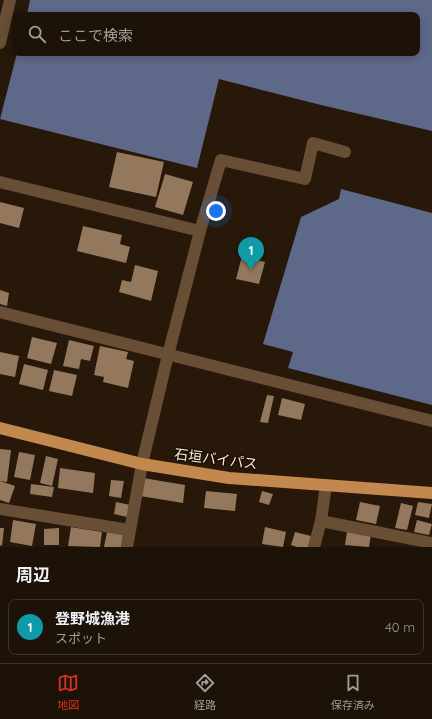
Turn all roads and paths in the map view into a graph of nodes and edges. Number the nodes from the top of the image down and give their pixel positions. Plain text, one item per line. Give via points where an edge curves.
1 (10, 0) edge
2 (0, 43) edge
3 (345, 152) dead end
4 (0, 182) edge
5 (200, 231) junction
6 (0, 312) edge
7 (168, 355) junction
8 (432, 421) edge
9 (0, 428) edge
10 (142, 464) junction
11 (326, 485) junction
12 (432, 493) edge
13 (0, 509) edge
14 (321, 521) junction
15 (129, 530) junction
16 (432, 543) edge
17 (127, 547) edge
18 (314, 547) edge

1 - 2 street
3 - 5 street via 313,143 305,178 221,160
4 - 5 street
5 - 7 street
6 - 7 street
7 - 8 street
7 - 10 street
9 - 10 highway, 石垣バイパス
10 - 11 highway, 石垣バイパス via 229,478
10 - 15 street
11 - 12 highway, 石垣バイパス
11 - 14 street
13 - 15 street
14 - 16 street
14 - 18 street
15 - 17 street

